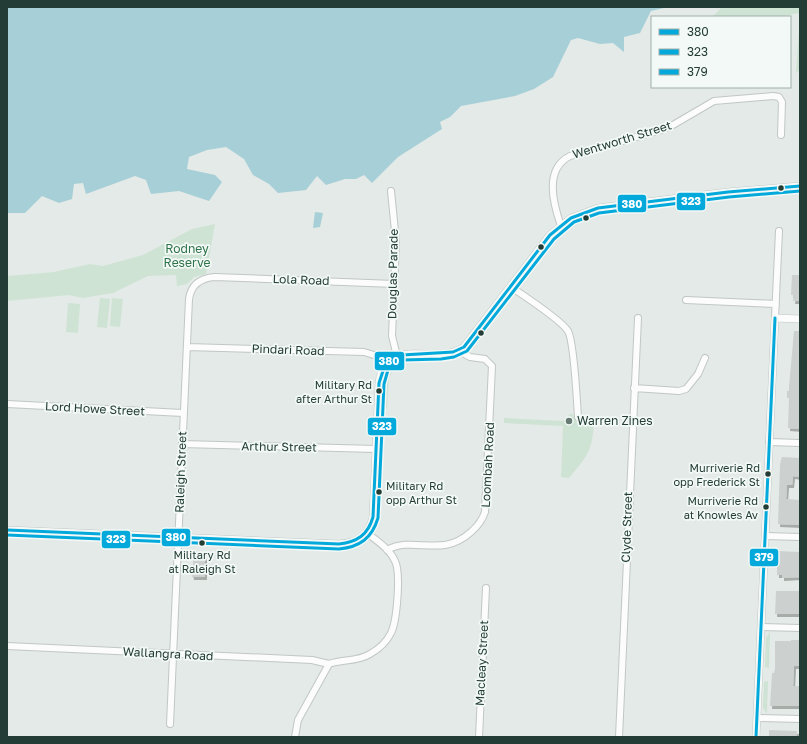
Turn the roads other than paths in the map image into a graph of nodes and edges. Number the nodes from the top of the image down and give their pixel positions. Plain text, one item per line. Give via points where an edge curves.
1 (781, 135) dead end
2 (800, 186) edge
3 (391, 191) dead end
4 (560, 226) junction
5 (779, 231) dead end
6 (208, 278) joint
7 (394, 284) junction
8 (511, 287) junction
9 (686, 300) dead end
10 (776, 304) junction
11 (638, 318) dead end
12 (775, 318) junction
13 (800, 319) edge
14 (187, 347) junction
15 (459, 351) junction
16 (397, 356) junction
17 (705, 358) dead end
18 (387, 363) junction
19 (634, 388) junction
20 (7, 404) edge
21 (183, 413) junction
22 (578, 417) dead end
23 (769, 442) junction
24 (800, 443) edge
25 (182, 444) junction
26 (376, 449) junction
27 (7, 530) edge
28 (367, 533) junction
29 (765, 536) junction
30 (800, 537) edge
31 (179, 538) junction
32 (387, 550) junction
33 (486, 588) dead end
34 (761, 627) junction
35 (800, 628) edge
36 (7, 646) edge
37 (174, 654) junction
38 (329, 664) junction
39 (758, 718) junction
40 (800, 719) edge
41 (170, 724) dead end
42 (295, 737) edge
43 (479, 737) edge
44 (619, 737) edge
45 (756, 737) edge

1 - 4 street, Wentworth Street via 782,102 779,97 724,99 705,105 669,127 570,156 559,163 552,180
2 - 4 street via 613,205 582,213
3 - 7 street, Douglas Parade via 396,241
4 - 8 street via 550,235
5 - 10 street
6 - 7 street, Lola Road
6 - 14 street, Raleigh Street via 195,284 190,293
7 - 16 street, Douglas Parade via 392,336
8 - 15 street via 470,341
8 - 22 street via 562,325 569,334
9 - 10 street
10 - 12 street
11 - 19 street, Clyde Street
12 - 13 street
12 - 23 street
14 - 18 street, Pindari Road via 364,352 377,356
14 - 21 street, Raleigh Street
15 - 16 street via 446,354 409,353
15 - 32 street, Loombah Road via 470,357 485,359 492,366 485,512 478,525 458,542 447,546 402,545
16 - 18 street
17 - 19 street via 698,374 686,389 680,391
18 - 26 street via 380,374
19 - 44 street, Clyde Street
20 - 21 street, Lord Howe Street
21 - 25 street, Raleigh Street
23 - 24 street
23 - 29 street
25 - 26 street, Arthur Street
25 - 31 street, Raleigh Street
26 - 28 street via 374,513
27 - 31 street
28 - 31 street via 353,542 339,544
28 - 32 street
29 - 30 street
29 - 34 street
31 - 37 street, Raleigh Street
32 - 38 street via 396,562 398,573 392,631 385,644 369,655 356,660
33 - 43 street, Macleay Street
34 - 35 street
34 - 39 street
36 - 37 street, Wallangra Road
37 - 38 street, Wallangra Road via 312,660
37 - 41 street, Raleigh Street
38 - 42 street via 298,720
39 - 40 street
39 - 45 street

